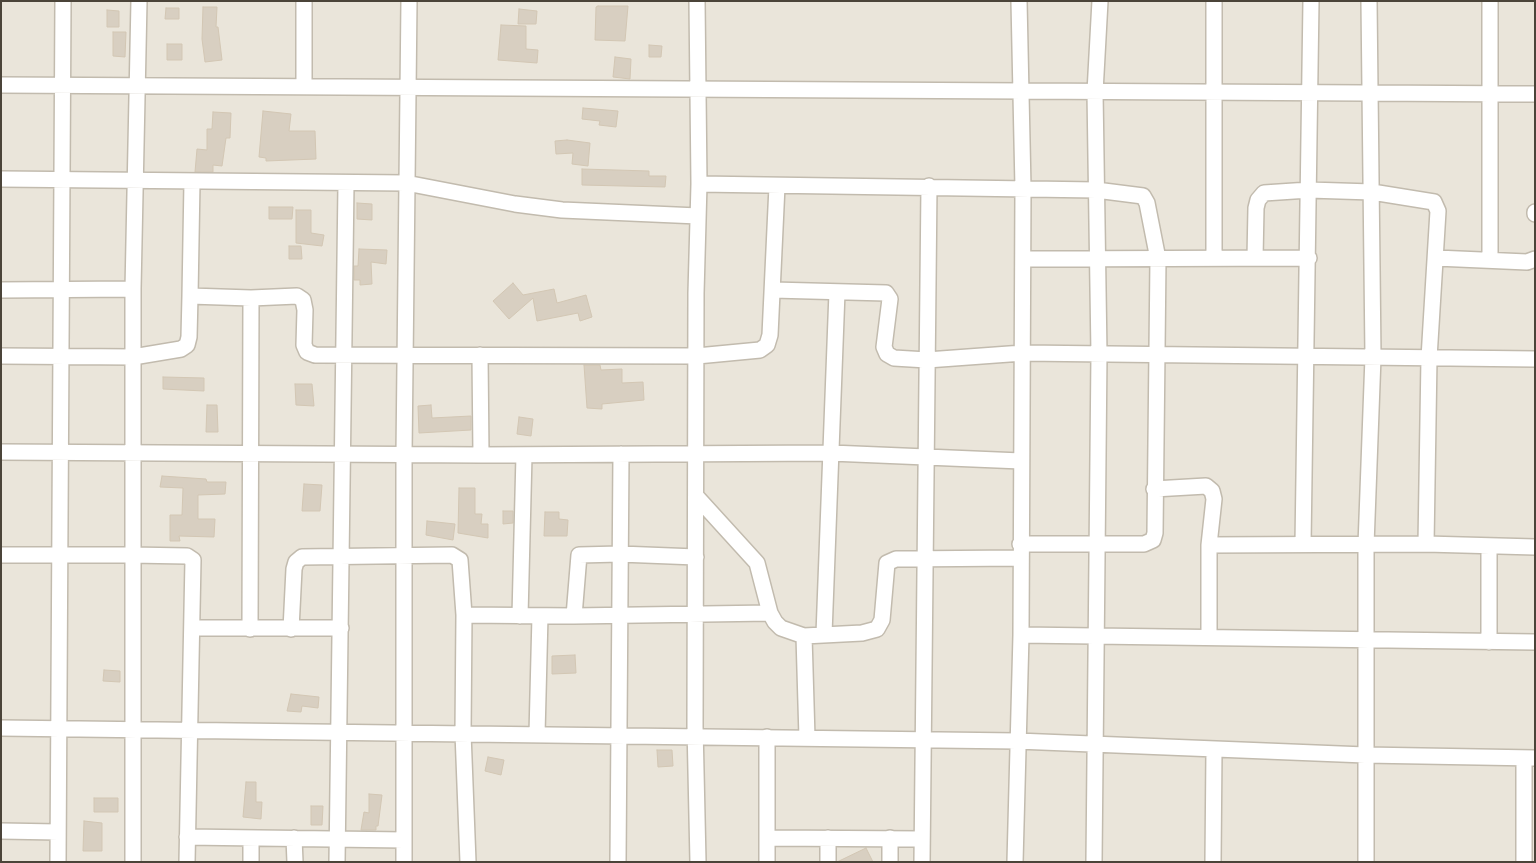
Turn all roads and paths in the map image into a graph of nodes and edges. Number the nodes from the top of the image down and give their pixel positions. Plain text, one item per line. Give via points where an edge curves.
1 (63, 1) edge
2 (139, 1) edge
3 (304, 1) edge
4 (409, 1) edge
5 (697, 1) edge
6 (1019, 1) edge
7 (1100, 1) edge
8 (1214, 1) edge
9 (1311, 1) edge
10 (1369, 1) edge
11 (1490, 1) edge
12 (1, 85) edge
13 (63, 86) junction
14 (138, 86) junction
15 (304, 87) junction
16 (408, 88) junction
17 (697, 90) junction
18 (1020, 92) junction
19 (1095, 92) junction
20 (1214, 93) junction
21 (1310, 94) junction
22 (1370, 94) junction
23 (1535, 94) edge
24 (1491, 95) junction
25 (1, 179) edge
26 (62, 179) junction
27 (136, 180) junction
28 (192, 182) junction
29 (406, 183) junction
30 (346, 184) junction
31 (698, 184) junction
32 (777, 186) junction
33 (929, 186) junction
34 (1023, 188) junction
35 (1096, 190) junction
36 (1309, 190) junction
37 (1372, 192) junction
38 (698, 216) junction
39 (1214, 258) junction
40 (1255, 258) junction
41 (1308, 258) junction
42 (1436, 258) junction
43 (1023, 259) junction
44 (1158, 259) junction
45 (1490, 259) junction
46 (1535, 259) edge
47 (1099, 260) junction
48 (133, 289) junction
49 (1, 290) edge
50 (62, 290) junction
51 (774, 290) junction
52 (837, 292) junction
53 (190, 296) junction
54 (251, 298) junction
55 (1023, 353) junction
56 (344, 354) junction
57 (405, 354) junction
58 (1099, 354) junction
59 (480, 355) junction
60 (1157, 355) junction
61 (1, 356) edge
62 (697, 356) junction
63 (1305, 356) junction
64 (62, 357) junction
65 (133, 357) junction
66 (1373, 357) junction
67 (1429, 358) junction
68 (1535, 359) edge
69 (927, 360) junction
70 (1, 452) edge
71 (61, 452) junction
72 (251, 452) junction
73 (132, 453) junction
74 (343, 453) junction
75 (831, 453) junction
76 (404, 454) junction
77 (621, 454) junction
78 (695, 454) junction
79 (481, 455) junction
80 (524, 455) junction
81 (927, 457) junction
82 (1021, 461) junction
83 (1154, 489) junction
84 (696, 496) junction
85 (1303, 544) junction
86 (1426, 544) junction
87 (1096, 545) junction
88 (1210, 545) junction
89 (1366, 545) junction
90 (1489, 546) junction
91 (1535, 547) edge
92 (1021, 551) junction
93 (60, 553) junction
94 (620, 554) junction
95 (1, 555) edge
96 (131, 555) junction
97 (696, 556) junction
98 (404, 557) junction
99 (341, 558) junction
100 (924, 558) junction
101 (770, 613) junction
102 (464, 615) junction
103 (696, 615) junction
104 (520, 616) junction
105 (540, 616) junction
106 (574, 616) junction
107 (620, 616) junction
108 (192, 628) junction
109 (341, 628) junction
110 (250, 629) junction
111 (292, 629) junction
112 (824, 634) junction
113 (1021, 635) junction
114 (804, 636) junction
115 (1095, 637) junction
116 (1208, 637) junction
117 (1365, 640) junction
118 (1489, 642) junction
119 (1535, 642) edge
120 (1, 728) edge
121 (59, 728) junction
122 (134, 730) junction
123 (190, 731) junction
124 (338, 732) junction
125 (463, 733) junction
126 (404, 734) junction
127 (537, 734) junction
128 (695, 736) junction
129 (619, 737) junction
130 (768, 738) junction
131 (807, 738) junction
132 (922, 740) junction
133 (1017, 741) junction
134 (1095, 745) junction
135 (1214, 750) junction
136 (1365, 755) junction
137 (1529, 758) edge
138 (1, 831) edge
139 (58, 832) junction
140 (187, 837) junction
141 (294, 838) junction
142 (337, 838) junction
143 (767, 838) junction
144 (828, 838) junction
145 (890, 838) junction
146 (251, 839) junction
147 (922, 839) junction
148 (404, 840) junction
149 (58, 862) edge
150 (133, 862) edge
151 (187, 862) edge
152 (251, 862) edge
153 (295, 862) edge
154 (337, 862) edge
155 (404, 862) edge
156 (468, 862) edge
157 (618, 862) edge
158 (698, 862) edge
159 (767, 862) edge
160 (828, 862) edge
161 (890, 862) edge
162 (922, 862) edge
163 (1015, 862) edge
164 (1094, 862) edge
165 (1213, 862) edge
166 (1366, 862) edge
167 (1524, 862) edge

1 - 13 street
2 - 14 street
3 - 15 street
4 - 16 street
5 - 17 street
6 - 18 street
7 - 19 street
8 - 20 street
9 - 21 street
10 - 22 street
11 - 24 street
12 - 13 street
13 - 14 street
13 - 26 street
14 - 15 street
14 - 27 street
15 - 16 street
16 - 17 street
16 - 29 street
17 - 18 street
17 - 31 street
18 - 19 street
18 - 34 street
19 - 20 street
19 - 35 street
20 - 21 street
20 - 39 street
21 - 22 street
21 - 36 street
22 - 24 street
22 - 37 street
23 - 24 street
24 - 45 street
25 - 26 street
26 - 27 street
26 - 50 street
27 - 28 street
27 - 48 street
28 - 30 street
28 - 53 street
29 - 30 street
29 - 38 street via 562,210
29 - 57 street
30 - 56 street
31 - 32 street
31 - 38 street
32 - 33 street
32 - 51 street
33 - 34 street
33 - 69 street
34 - 35 street
34 - 43 street
35 - 44 street via 1143,196
35 - 47 street
36 - 37 street
36 - 40 street via 1264,193 1258,200
36 - 41 street
37 - 42 street via 1434,202 1438,211
37 - 66 street
38 - 62 street
39 - 40 street
39 - 44 street
40 - 41 street
41 - 63 street
42 - 45 street
42 - 67 street
43 - 47 street
43 - 55 street
44 - 47 street
44 - 60 street
45 - 46 street via 1527,262
47 - 58 street
48 - 50 street
48 - 65 street
49 - 50 street
50 - 64 street
51 - 52 street
51 - 62 street via 767,344 760,350
52 - 69 street via 886,294 890,299 884,347 887,354 894,358
52 - 75 street
53 - 54 street
53 - 65 street via 187,345 181,349
54 - 56 street via 297,296 303,300 307,352 316,355
54 - 72 street
55 - 58 street
55 - 69 street
55 - 82 street
56 - 57 street
56 - 74 street
57 - 59 street
57 - 76 street
58 - 60 street
58 - 87 street
59 - 62 street
59 - 79 street
60 - 63 street
60 - 83 street
61 - 64 street
62 - 78 street
63 - 66 street
63 - 85 street
64 - 65 street
64 - 71 street
65 - 73 street
66 - 67 street
66 - 89 street
67 - 68 street
67 - 86 street
69 - 81 street
70 - 71 street
71 - 73 street
71 - 93 street
72 - 73 street
72 - 74 street
72 - 110 street
73 - 96 street
74 - 76 street
74 - 99 street
75 - 78 street
75 - 81 street
75 - 112 street
76 - 79 street
76 - 98 street
77 - 78 street
77 - 80 street
77 - 94 street
78 - 84 street
79 - 80 street
80 - 104 street
81 - 82 street
81 - 100 street
82 - 92 street
83 - 87 street via 1153,540 1144,544
83 - 88 street via 1206,486 1212,491
84 - 97 street
84 - 101 street via 756,563
85 - 88 street
85 - 89 street
86 - 89 street
86 - 90 street
87 - 92 street
87 - 115 street
88 - 116 street
89 - 117 street
90 - 91 street
90 - 118 street
92 - 100 street
92 - 113 street
93 - 95 street
93 - 96 street
93 - 121 street
94 - 97 street
94 - 106 street via 579,555
94 - 107 street
96 - 108 street via 187,556 193,560
96 - 122 street
97 - 103 street
98 - 99 street
98 - 102 street via 452,555 460,560
98 - 126 street
99 - 109 street
99 - 111 street via 302,557 296,562
100 - 112 street via 896,559 887,563 882,620 877,629 862,633
100 - 132 street
101 - 103 street
101 - 114 street via 782,628
102 - 104 street
102 - 125 street
103 - 107 street
103 - 128 street
104 - 105 street
105 - 106 street
105 - 127 street
106 - 107 street
107 - 129 street
108 - 110 street
108 - 123 street
109 - 111 street
109 - 124 street
110 - 111 street
112 - 114 street
113 - 115 street
113 - 133 street
114 - 131 street
115 - 116 street
115 - 134 street
116 - 117 street
117 - 118 street
117 - 136 street
118 - 119 street
120 - 121 street
121 - 122 street
121 - 139 street
122 - 123 street
122 - 150 street
123 - 124 street
123 - 140 street
124 - 126 street
124 - 142 street
125 - 126 street
125 - 127 street
125 - 156 street
126 - 148 street
127 - 129 street
128 - 129 street
128 - 130 street
128 - 158 street
129 - 157 street
130 - 131 street
130 - 143 street
131 - 132 street
132 - 133 street
132 - 147 street
133 - 134 street
133 - 163 street
134 - 135 street
134 - 164 street
135 - 136 street
135 - 165 street
136 - 137 street
136 - 166 street
137 - 167 street
138 - 139 street
139 - 149 street
140 - 146 street
140 - 151 street
141 - 142 street
141 - 146 street
141 - 153 street
142 - 148 street
142 - 154 street
143 - 144 street
143 - 159 street
144 - 145 street
144 - 160 street
145 - 147 street
145 - 161 street
146 - 152 street
147 - 162 street
148 - 155 street

